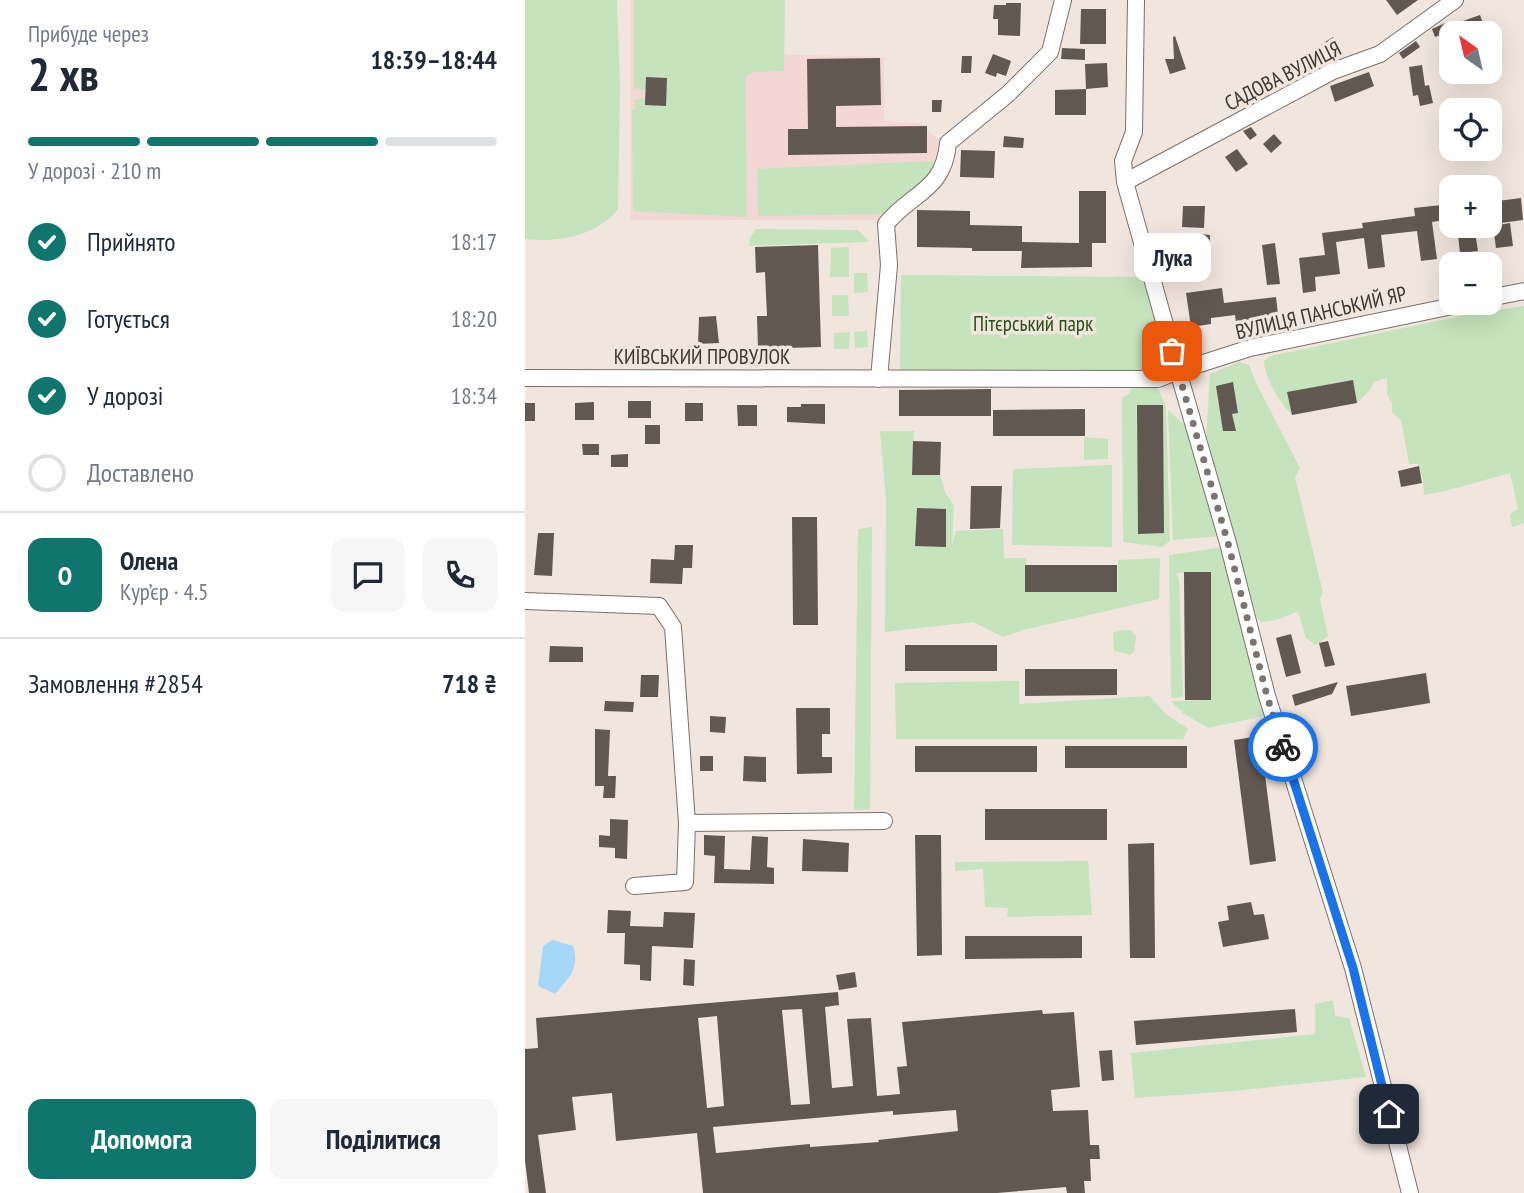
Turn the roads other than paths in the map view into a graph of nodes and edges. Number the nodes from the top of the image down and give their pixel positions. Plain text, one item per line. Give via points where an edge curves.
1 (1063, 0) edge
2 (1455, 0) edge
3 (1135, 1) edge
4 (1125, 182) junction
5 (1524, 291) edge
6 (1502, 295) edge
7 (1439, 309) edge
8 (1178, 371) junction
9 (525, 378) edge
10 (879, 379) junction
11 (525, 601) edge
12 (884, 821) dead end
13 (687, 823) junction
14 (634, 886) dead end
15 (1410, 1193) edge

1 - 10 street via 1050,52 948,143 947,159 934,183 886,224 888,265
2 - 4 street, САДОВА ВУЛИЦЯ via 1380,54 1333,71
3 - 4 street via 1134,132 1122,161
4 - 8 street
5 - 6 street
7 - 8 street, ВУЛИЦЯ ПАНСЬКИЙ ЯР via 1250,348
8 - 10 street, ВУЛИЦЯ ПАНСЬКИЙ ЯР via 1158,379
8 - 15 street via 1267,696 1353,968
9 - 10 street, КИЇВСЬКИЙ ПРОВУЛОК
11 - 13 street via 659,606 673,627
12 - 13 street
13 - 14 street via 685,882

